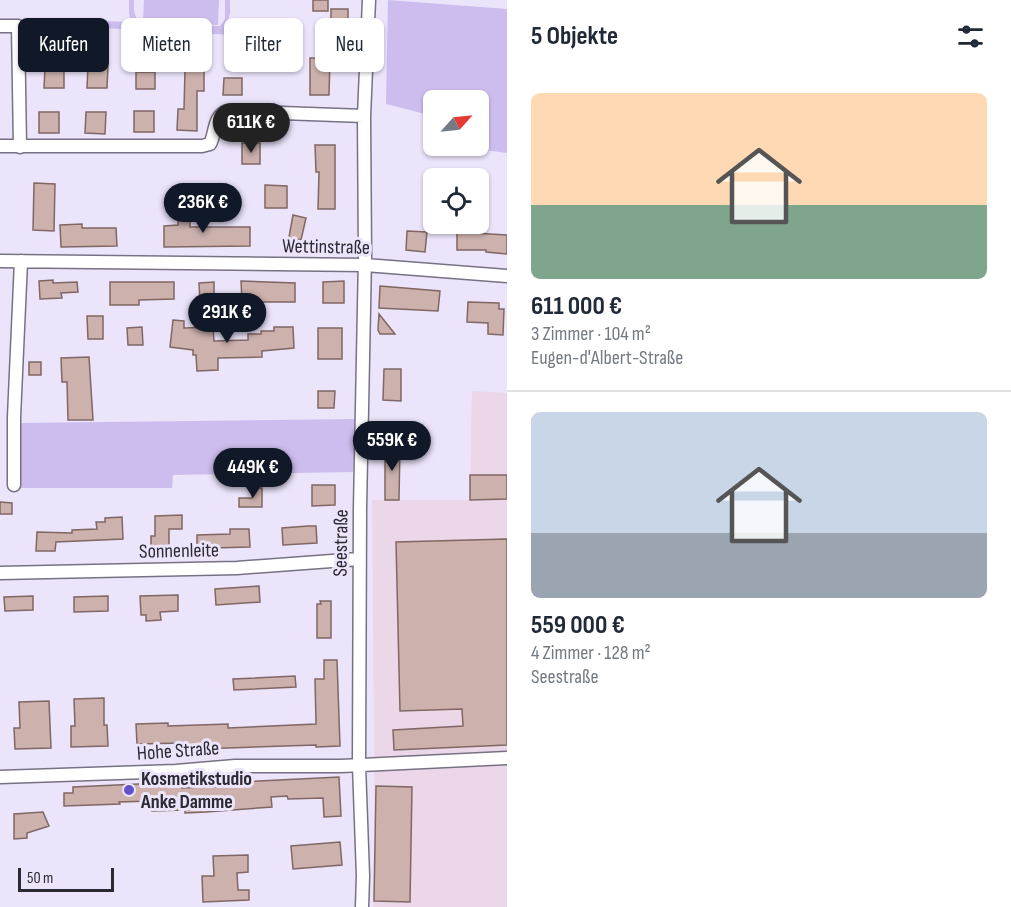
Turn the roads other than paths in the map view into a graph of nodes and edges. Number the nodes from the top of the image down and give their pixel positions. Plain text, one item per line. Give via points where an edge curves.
1 (369, 0) edge
2 (0, 26) edge
3 (364, 116) junction
4 (0, 146) edge
5 (20, 147) junction
6 (0, 261) edge
7 (21, 261) junction
8 (365, 265) junction
9 (507, 276) edge
10 (14, 485) dead end
11 (359, 559) junction
12 (0, 573) edge
13 (507, 758) edge
14 (359, 765) junction
15 (0, 777) edge
16 (362, 907) edge

1 - 3 street, Seestraße
2 - 5 street via 18,26
3 - 5 street via 227,111 216,120 210,144 202,146
3 - 8 street, Seestraße
4 - 5 street
6 - 7 street, Wettinstraße
7 - 8 street, Wettinstraße
7 - 10 street
8 - 9 street, Wettinstraße
8 - 11 street, Seestraße
11 - 12 street, Sonnenleite via 237,568
11 - 14 street, Seestraße
13 - 14 street, Hohe Straße
14 - 15 street, Hohe Straße via 235,766
14 - 16 street, Seestraße

